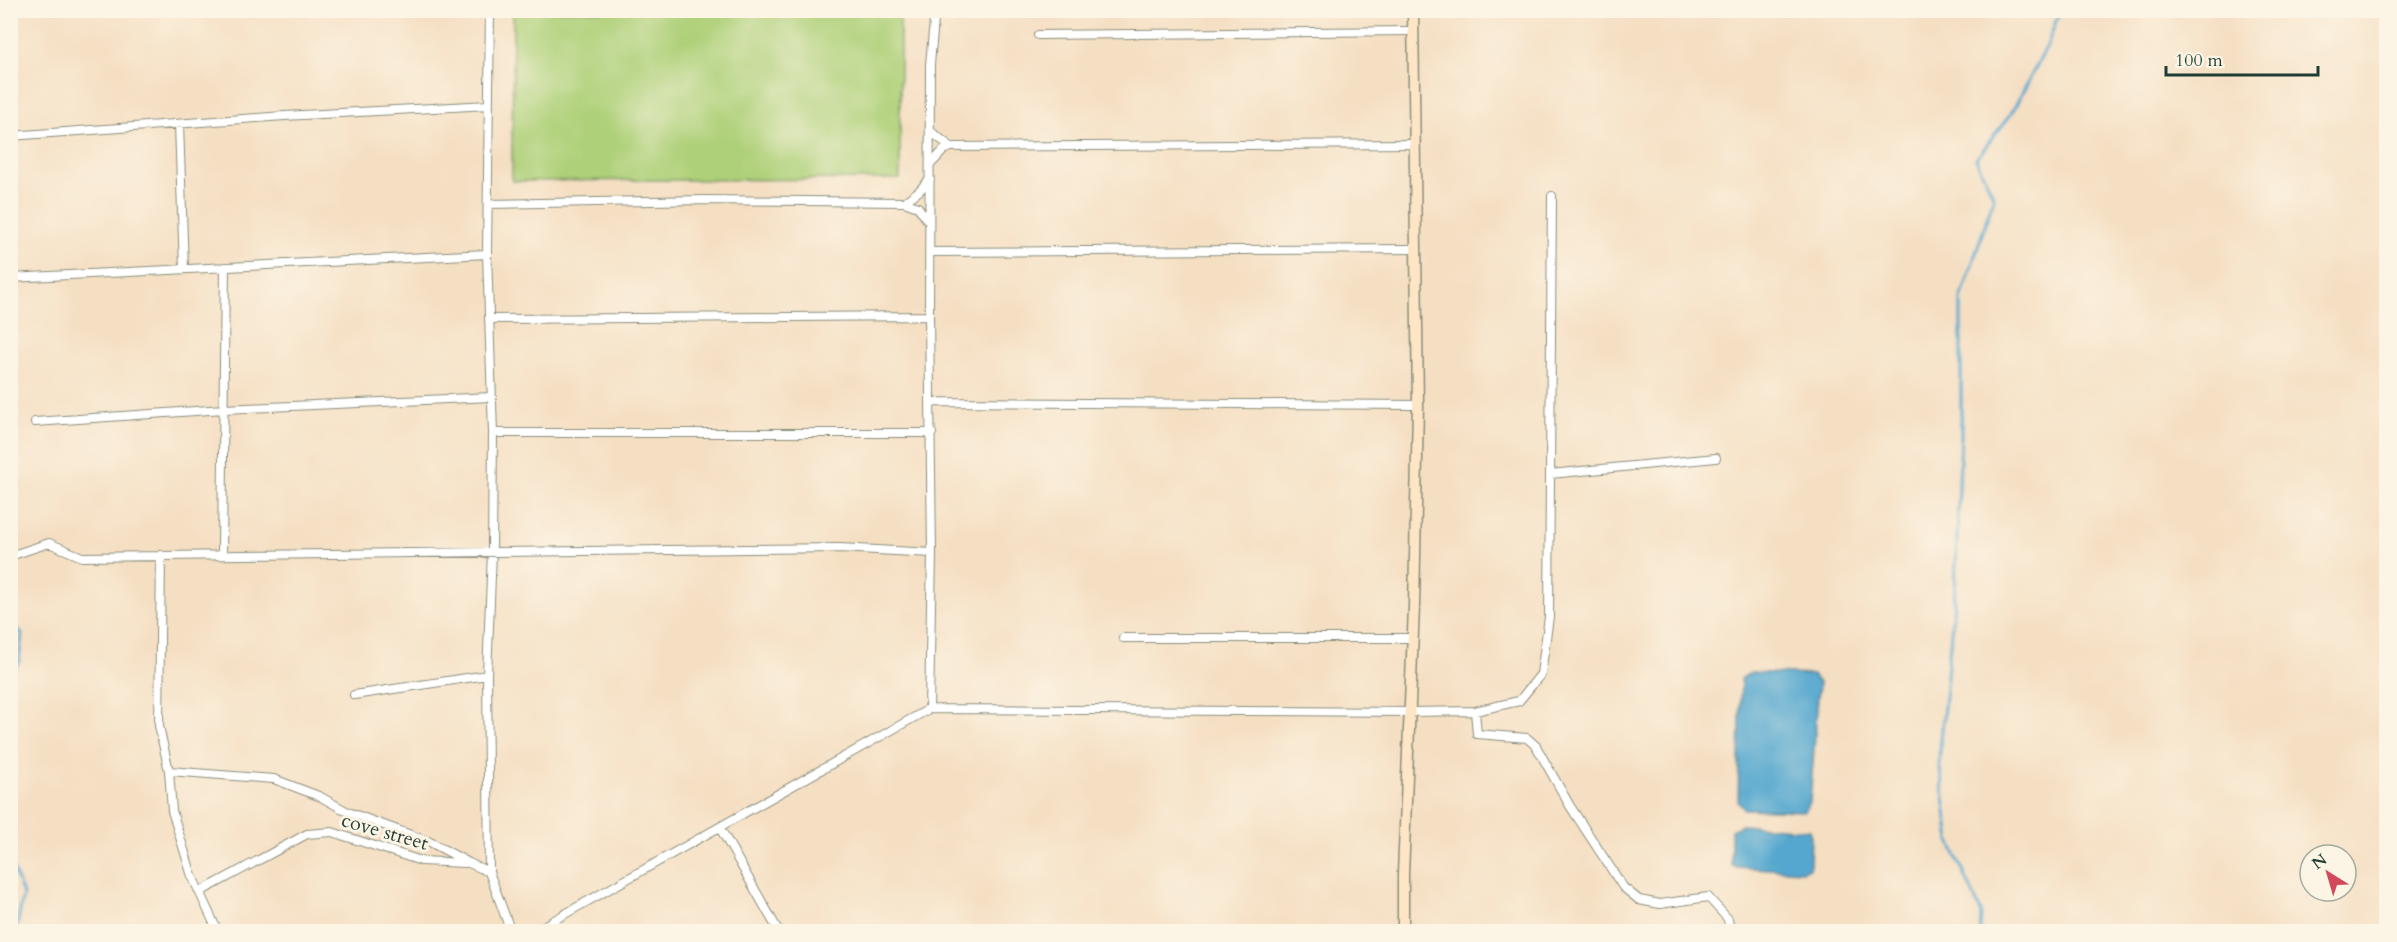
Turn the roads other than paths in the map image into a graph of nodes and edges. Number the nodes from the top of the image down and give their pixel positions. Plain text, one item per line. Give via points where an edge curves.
1 (490, 10) edge
2 (935, 10) edge
3 (1413, 10) edge
4 (1412, 30) junction
5 (1038, 35) dead end
6 (489, 105) junction
7 (179, 124) junction
8 (930, 131) junction
9 (10, 136) edge
10 (1414, 144) junction
11 (951, 147) junction
12 (930, 165) junction
13 (930, 178) junction
14 (1552, 195) dead end
15 (904, 202) junction
16 (488, 204) junction
17 (930, 223) junction
18 (1415, 249) junction
19 (929, 252) junction
20 (487, 254) junction
21 (225, 267) junction
22 (184, 269) junction
23 (10, 278) edge
24 (929, 316) junction
25 (490, 319) junction
26 (492, 397) junction
27 (932, 402) junction
28 (1418, 405) junction
29 (224, 409) junction
30 (35, 422) dead end
31 (932, 432) junction
32 (494, 434) junction
33 (1716, 458) dead end
34 (1550, 474) junction
35 (492, 552) junction
36 (932, 553) junction
37 (222, 554) junction
38 (161, 555) junction
39 (10, 556) edge
40 (1123, 638) dead end
41 (1413, 638) junction
42 (487, 675) junction
43 (354, 695) dead end
44 (929, 709) junction
45 (1475, 711) junction
46 (1411, 712) junction
47 (169, 771) junction
48 (720, 828) junction
49 (469, 863) junction
50 (489, 872) junction
51 (200, 892) junction
52 (218, 932) edge
53 (512, 932) edge
54 (533, 932) edge
55 (779, 932) edge
56 (1403, 932) edge
57 (1730, 932) edge

1 - 6 street
2 - 8 street
3 - 4 main road
4 - 5 street
4 - 10 main road
6 - 7 street
6 - 16 street
7 - 9 street
7 - 22 street
8 - 11 street
8 - 12 street
10 - 11 street
10 - 18 main road
11 - 12 street
12 - 13 street
13 - 15 street
13 - 17 street
14 - 34 street
15 - 16 street
15 - 17 street via 918,207
16 - 20 street
17 - 19 street
18 - 19 street
18 - 28 main road
19 - 24 street
20 - 21 street
20 - 25 street
21 - 22 street
21 - 29 street
22 - 23 street
24 - 25 street
24 - 27 street
25 - 26 street
26 - 29 street
26 - 32 street
27 - 28 street
27 - 31 street
28 - 41 main road
29 - 30 street
29 - 37 street
31 - 32 street
31 - 36 street
32 - 35 street
33 - 34 street
34 - 45 street via 1550,617 1541,674 1519,701
35 - 36 street via 839,548
35 - 37 street
35 - 42 street
36 - 44 street
37 - 38 street
38 - 39 street via 82,557 49,543
38 - 47 street via 159,726
40 - 41 street
41 - 46 main road
42 - 43 street
42 - 50 street
44 - 46 street
44 - 48 street
45 - 46 street
45 - 57 street via 1478,734 1527,738 1536,746 1623,887 1639,900 1660,904 1708,897 1728,920
46 - 56 main road
47 - 49 street via 274,779 430,842
47 - 51 street via 172,811
48 - 54 street
48 - 55 street
49 - 50 street
49 - 51 street, cove street via 421,861 332,832 307,834
50 - 53 street
51 - 52 street

